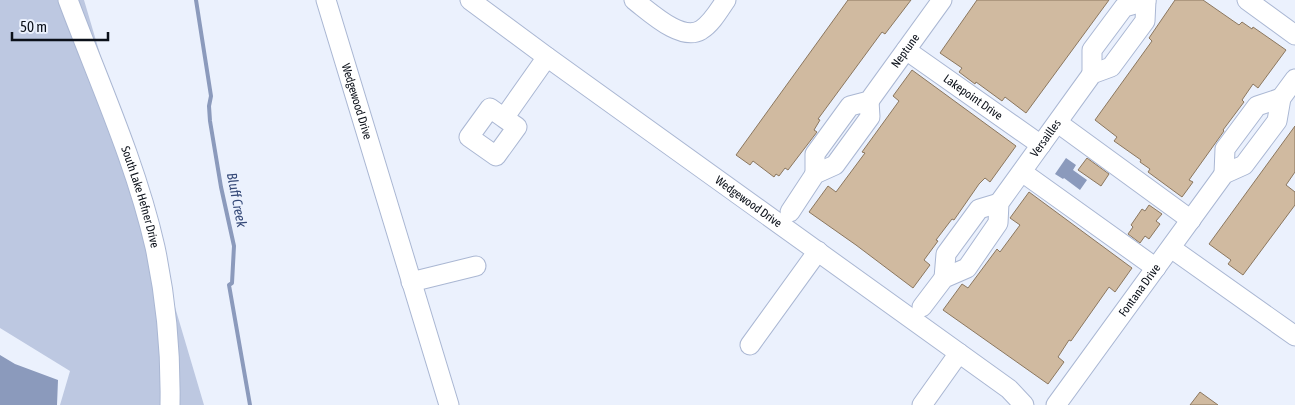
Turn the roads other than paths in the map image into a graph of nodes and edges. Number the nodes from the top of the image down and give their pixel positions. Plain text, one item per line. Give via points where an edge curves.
1 (68, 0) edge
2 (326, 0) edge
3 (470, 0) edge
4 (634, 0) edge
5 (726, 0) edge
6 (942, 0) edge
7 (1146, 0) edge
8 (1247, 0) edge
9 (1295, 35) edge
10 (906, 50) junction
11 (547, 58) junction
12 (1092, 74) junction
13 (1295, 79) edge
14 (1281, 98) junction
15 (504, 118) dead end
16 (1058, 123) junction
17 (1041, 145) junction
18 (1022, 172) junction
19 (1224, 174) junction
20 (999, 203) junction
21 (790, 212) dead end
22 (1191, 220) junction
23 (1172, 248) junction
24 (818, 251) junction
25 (476, 266) dead end
26 (1156, 268) junction
27 (944, 278) junction
28 (411, 282) junction
29 (922, 307) dead end
30 (1295, 336) edge
31 (750, 345) dead end
32 (959, 353) junction
33 (170, 405) edge
34 (449, 405) edge
35 (922, 405) edge
36 (1024, 405) edge
37 (1056, 405) edge

1 - 33 street, South Lake Hefner Drive via 124,146 155,246 168,326
2 - 28 street, Wedgewood Drive
3 - 11 street, Wedgewood Drive
4 - 5 street via 678,31 692,34 709,23
6 - 10 street, Neptune
7 - 12 street, Versailles via 1145,21 1112,66
7 - 12 street, Versailles via 1124,7 1092,50
8 - 9 street
10 - 17 street, Lakepoint Drive
10 - 21 street, Neptune via 869,101 850,106 815,154 815,174
11 - 15 street
11 - 24 street, Wedgewood Drive
12 - 16 street, Versailles
13 - 14 street, Fontana Drive
14 - 19 street, Fontana Drive via 1277,121 1244,165
14 - 19 street via 1257,106 1225,150
16 - 17 street, Versailles
16 - 22 street
17 - 18 street, Versailles
18 - 20 street, Versailles
18 - 26 street
19 - 22 street, Fontana Drive
20 - 27 street, Versailles via 998,224 967,268
20 - 27 street via 979,208 946,254
22 - 23 street, Fontana Drive
23 - 26 street, Fontana Drive
23 - 30 street
24 - 31 street
24 - 32 street, Wedgewood Drive
25 - 28 street
26 - 37 street, Fontana Drive
27 - 29 street, Versailles
28 - 34 street, Wedgewood Drive
32 - 35 street
32 - 36 street, Wedgewood Drive via 1009,389

